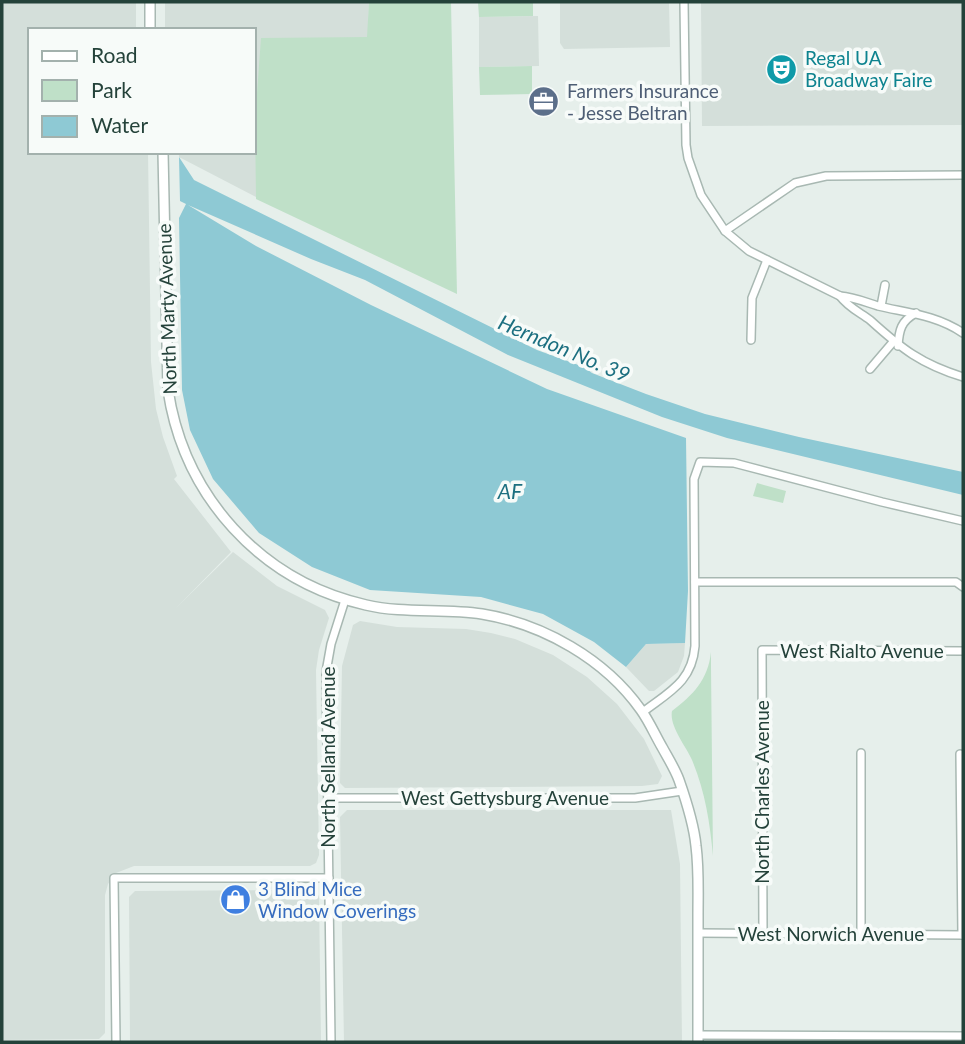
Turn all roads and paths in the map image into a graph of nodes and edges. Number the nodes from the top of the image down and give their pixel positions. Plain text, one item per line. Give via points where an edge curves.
1 (150, 2) edge
2 (684, 2) edge
3 (150, 28) edge
4 (163, 154) edge
5 (963, 175) edge
6 (725, 232) junction
7 (767, 260) junction
8 (885, 285) dead end
9 (840, 296) junction
10 (881, 306) junction
11 (917, 313) junction
12 (963, 333) edge
13 (751, 340) dead end
14 (895, 344) junction
15 (870, 369) dead end
16 (963, 377) edge
17 (963, 521) edge
18 (695, 582) junction
19 (963, 587) edge
20 (345, 600) junction
21 (762, 650) joint
22 (963, 651) edge
23 (643, 712) junction
24 (861, 753) dead end
25 (960, 754) dead end
26 (682, 792) junction
27 (328, 798) junction
28 (329, 878) junction
29 (698, 933) junction
30 (763, 934) junction
31 (861, 934) junction
32 (962, 935) edge
33 (963, 1036) edge
34 (698, 1039) edge
35 (116, 1042) edge
36 (331, 1042) edge

1 - 3 street
2 - 6 street via 688,158 701,195
4 - 20 street, North Marty Avenue via 166,368 171,411 184,453 211,502 248,545 296,579
5 - 6 street via 826,176 795,183
6 - 7 street
7 - 9 street
7 - 13 street via 752,298
8 - 10 street
9 - 10 street
9 - 14 street
10 - 11 street
11 - 12 street
11 - 14 street via 905,320
14 - 15 street
14 - 16 street via 923,362
17 - 18 street via 734,463 701,463 694,479
18 - 19 street via 956,582
18 - 23 street via 693,664 681,682
20 - 23 street, North Marty Avenue via 389,609 482,614 527,626 594,663
20 - 27 street, North Selland Avenue via 326,672
21 - 22 street, West Rialto Avenue
21 - 30 street, North Charles Avenue
23 - 26 street, North Marty Avenue
24 - 31 street
25 - 32 street
26 - 27 street, West Gettysburg Avenue via 635,798
26 - 29 street, North Marty Avenue via 696,845
27 - 28 street, North Selland Avenue
28 - 35 street via 114,878
28 - 36 street, North Selland Avenue
29 - 30 street, West Norwich Avenue
29 - 34 street, North Marty Avenue
30 - 31 street, West Norwich Avenue
31 - 32 street, West Norwich Avenue
33 - 34 street

